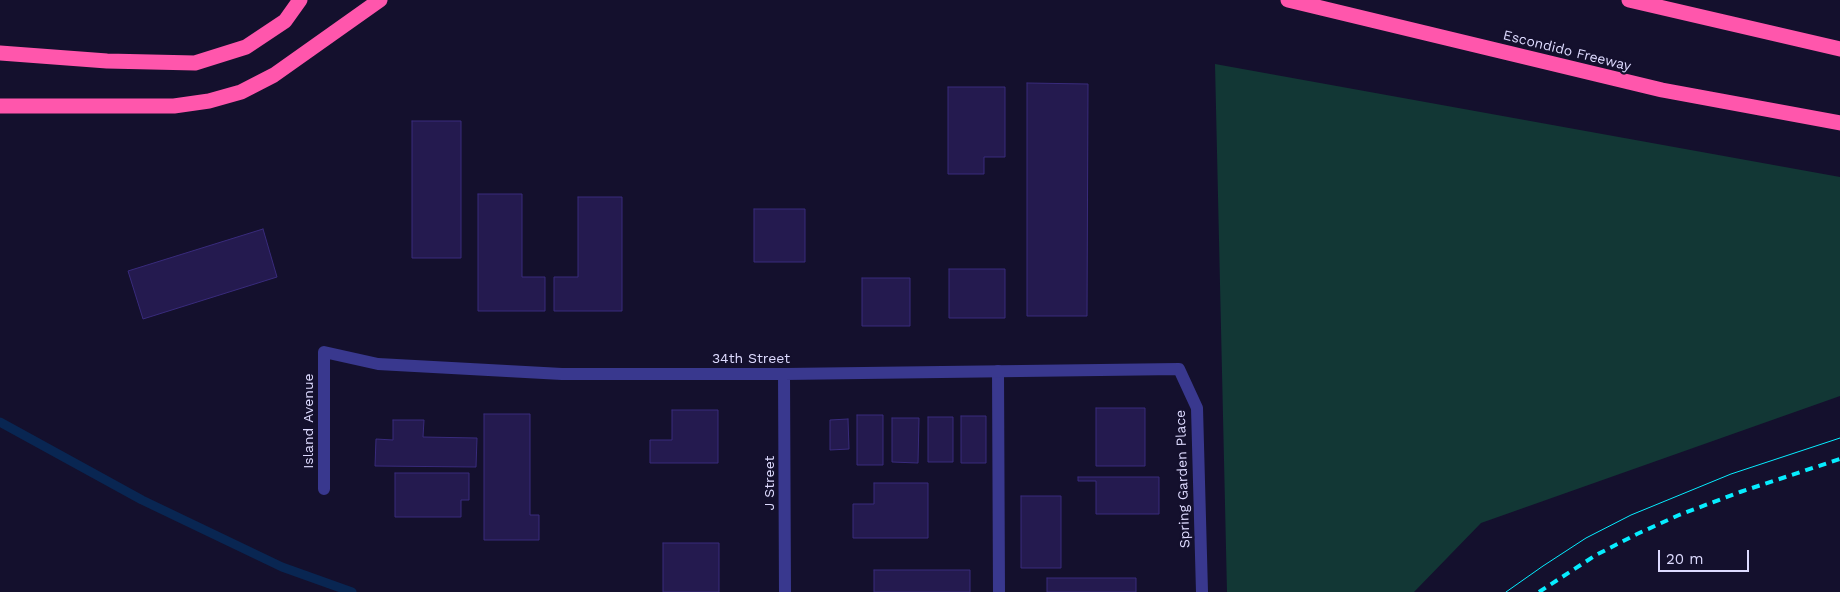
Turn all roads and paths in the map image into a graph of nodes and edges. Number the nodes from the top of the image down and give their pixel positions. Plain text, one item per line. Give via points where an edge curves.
1 (300, 0) edge
2 (380, 0) edge
3 (1288, 0) edge
4 (1629, 0) edge
5 (1840, 49) edge
6 (0, 53) edge
7 (0, 106) edge
8 (1840, 123) edge
9 (324, 352) joint
10 (1179, 369) joint
11 (998, 371) junction
12 (784, 374) junction
13 (324, 489) dead end
14 (785, 592) edge
15 (999, 592) edge
16 (1202, 592) edge

1 - 6 highway via 285,21 246,47 195,63 107,61
2 - 7 highway via 274,75 241,92 209,101 174,106
3 - 8 highway, Escondido Freeway via 1662,90
4 - 5 highway
9 - 12 street, 34th Street via 378,364 562,374
9 - 13 street, Island Avenue
10 - 11 street, 34th Street
10 - 16 street, Spring Garden Place via 1197,408
11 - 12 street, 34th Street
11 - 15 street
12 - 14 street, J Street

